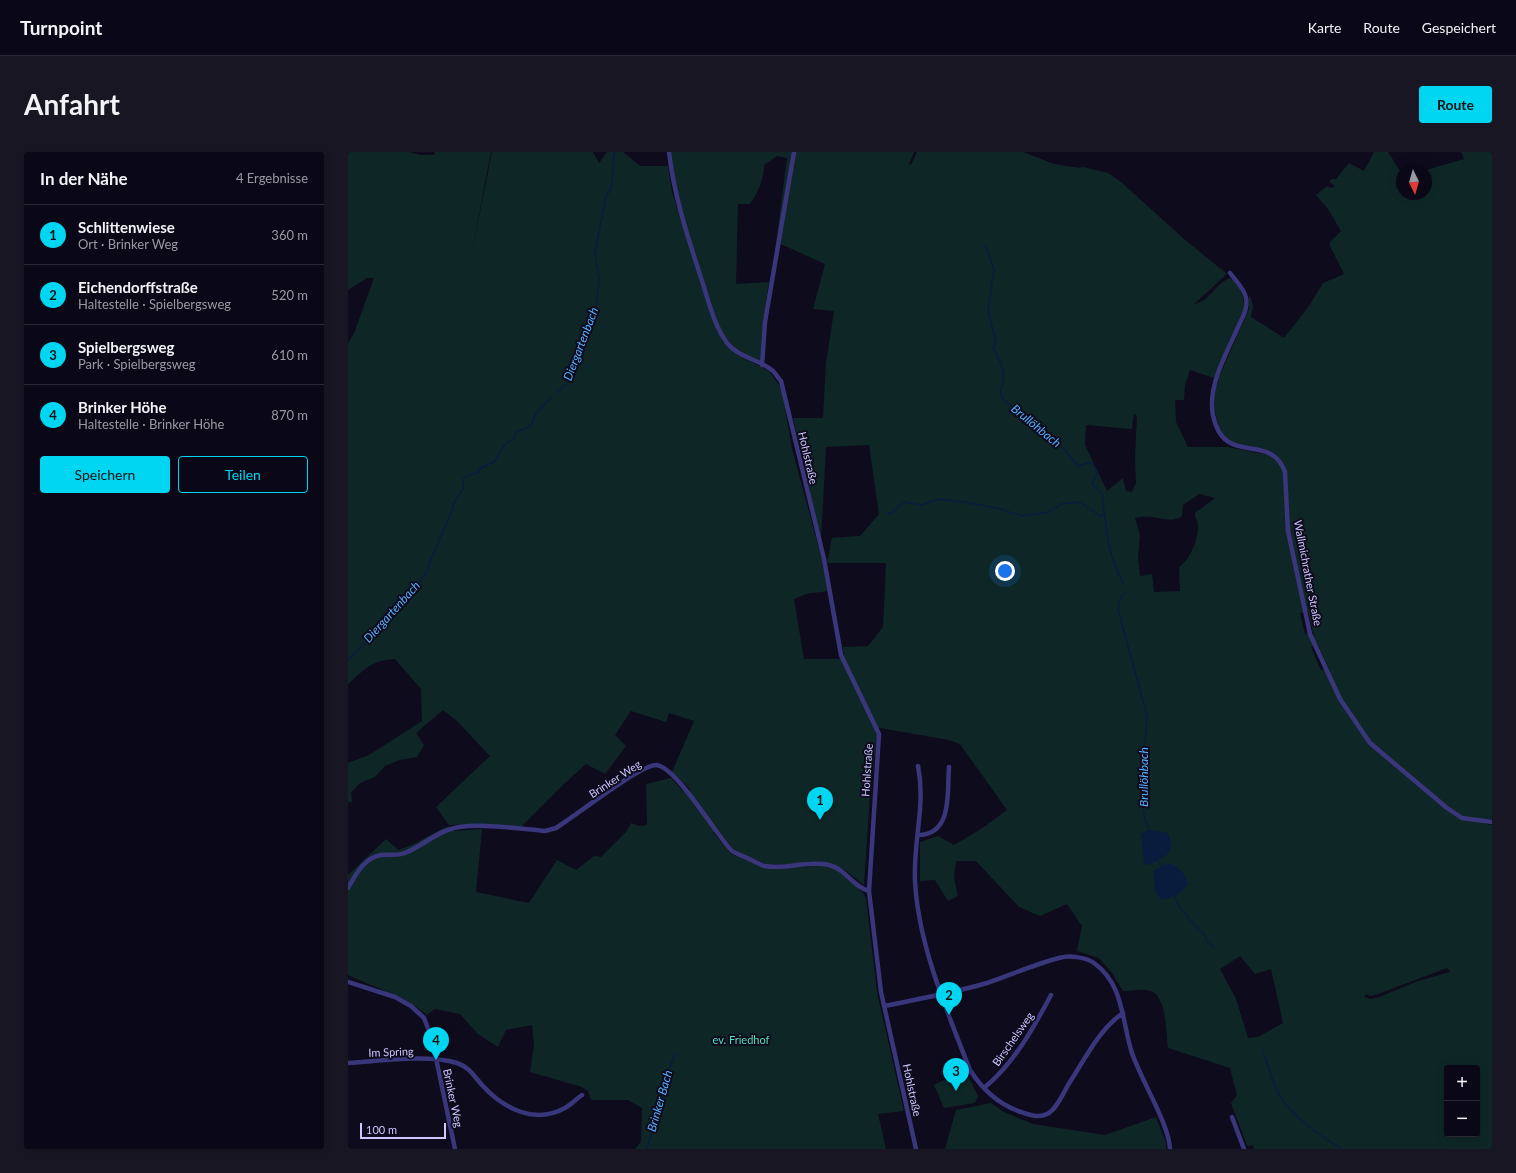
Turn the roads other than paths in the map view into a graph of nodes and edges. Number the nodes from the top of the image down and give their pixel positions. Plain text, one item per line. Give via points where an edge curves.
1 (669, 152) edge
2 (794, 152) edge
3 (1230, 273) dead end
4 (762, 365) junction
5 (918, 766) dead end
6 (949, 767) dead end
7 (1492, 822) edge
8 (918, 835) junction
9 (348, 888) edge
10 (869, 891) junction
11 (348, 982) edge
12 (942, 994) junction
13 (1051, 995) dead end
14 (884, 1006) junction
15 (1123, 1013) junction
16 (436, 1060) junction
17 (348, 1063) edge
18 (984, 1088) junction
19 (582, 1095) dead end
20 (1232, 1117) dead end
21 (454, 1149) edge
22 (916, 1149) edge
23 (1170, 1149) edge
24 (1244, 1149) edge

1 - 4 street, Hohlstraße via 672,179 681,214 721,333 739,354
2 - 4 street via 765,322
3 - 7 street, Wallmichrather Straße via 1244,292 1246,308 1216,381 1212,403 1213,415 1223,438 1231,444 1275,454 1282,462 1285,472 1288,531 1310,634 1340,700 1370,743 1447,808 1462,818
4 - 10 street, Hohlstraße via 773,371 781,381 824,558 841,655 879,734
5 - 8 street via 922,798
6 - 8 street via 946,813 942,824 931,833
8 - 12 street via 915,879 917,902 925,940
9 - 10 street, Brinker Weg via 362,865 381,855 408,852 430,837 450,829 473,826 545,831 556,828 631,777 657,765 681,784 733,851 764,866 830,865 844,872 856,885
10 - 14 street, Hohlstraße via 877,972
11 - 16 street, Brinker Weg via 395,997 411,1006 424,1018
12 - 14 street
12 - 15 street via 1015,974 1059,958 1077,957 1094,963 1108,978 1121,1002
12 - 18 street via 970,1070
13 - 18 street, Birschelsweg via 1012,1059
14 - 22 street, Hohlstraße
15 - 18 street via 1109,1024 1050,1113 1038,1117 1011,1108 993,1098
15 - 23 street via 1135,1061 1170,1142
16 - 17 street, Im Spring
16 - 19 street, Im Spring via 458,1063 471,1071 500,1102 519,1112 536,1116 551,1114 566,1108
16 - 21 street, Brinker Weg
20 - 24 street

